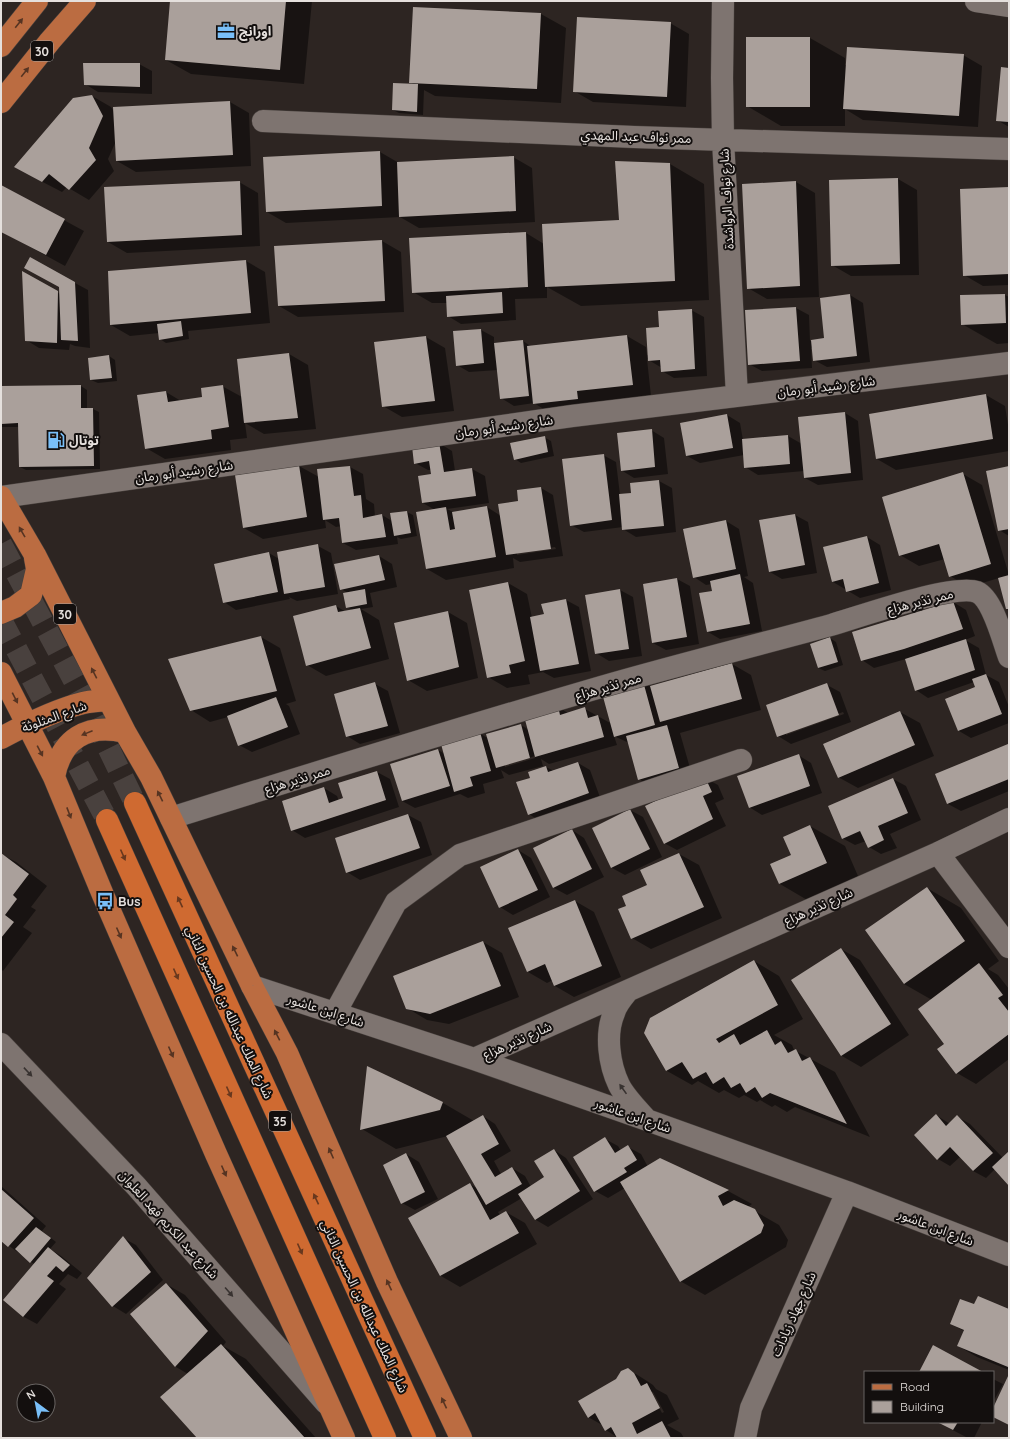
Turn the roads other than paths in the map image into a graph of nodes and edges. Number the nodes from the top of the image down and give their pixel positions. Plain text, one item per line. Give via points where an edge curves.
1 (37, 1) edge
2 (85, 1) edge
3 (723, 1) edge
4 (976, 1) edge
5 (1009, 6) edge
6 (1, 46) edge
7 (1, 102) edge
8 (263, 121) dead end
9 (723, 140) junction
10 (1009, 149) edge
11 (1009, 363) edge
12 (737, 396) junction
13 (1, 497) edge
14 (35, 555) junction
15 (1, 613) edge
16 (1009, 657) edge
17 (1, 673) edge
18 (108, 700) junction
19 (26, 725) junction
20 (125, 732) junction
21 (1, 738) edge
22 (741, 760) dead end
23 (54, 777) junction
24 (135, 803) tunnel mouth
25 (171, 818) junction
26 (1009, 819) edge
27 (107, 820) tunnel mouth
28 (938, 853) junction
29 (1009, 947) edge
30 (252, 986) junction
31 (627, 992) junction
32 (334, 1013) junction
33 (1, 1044) edge
34 (474, 1059) junction
35 (647, 1120) junction
36 (847, 1192) junction
37 (1009, 1255) edge
38 (331, 1410) junction
39 (344, 1438) edge
40 (385, 1438) edge
41 (425, 1438) edge
42 (461, 1438) edge
43 (745, 1438) edge

6 -> 1 main road
7 -> 2 main road, 30
3 - 9 street, شارع نواف الرواشدة
4 - 5 street
8 - 9 street, ممر نواف عبد المهدي
9 - 10 street, ممر نواف عبد المهدي
9 - 12 street, شارع نواف الرواشدة
11 - 12 street, شارع رشيد أبو رمان
12 - 13 street, شارع رشيد أبو رمان via 572,416
14 -> 13 main road, 30
14 - 15 main road via 37,569 31,595 15,607
18 -> 14 main road, 30
16 - 25 street, ممر نذير هزاع via 987,601 980,593 958,591 602,687
17 -> 19 main road
18 - 19 main road, شارع المثلوثة via 84,703
18 - 20 main road, 30
19 - 21 main road, شارع المثلوثة
19 -> 23 main road
20 -> 23 main road via 97,729 72,741 63,751
25 -> 20 main road
22 - 32 street via 460,855 396,902
23 -> 38 main road via 216,1154
41 -> 24 highway, شارع الملك عبدالله بن الحسين الثاني / 35
30 -> 25 main road
26 - 28 street, شارع نذير هزاع
27 -> 40 highway
28 - 29 street
28 - 31 street, شارع نذير هزاع
30 - 32 street, شارع ابن عاشور
42 -> 30 main road via 387,1282 287,1053
31 - 34 street, شارع نذير هزاع
35 -> 31 street via 619,1085 608,1044 614,1012
32 - 34 street, شارع ابن عاشور
33 -> 38 street, شارع عبد الكريم فهد العلوان via 136,1186
34 - 35 street, شارع ابن عاشور
35 - 36 street, شارع ابن عاشور
36 - 37 street, شارع ابن عاشور
36 - 43 street, شارع جهاد زيادات via 751,1408
38 - 39 main road

